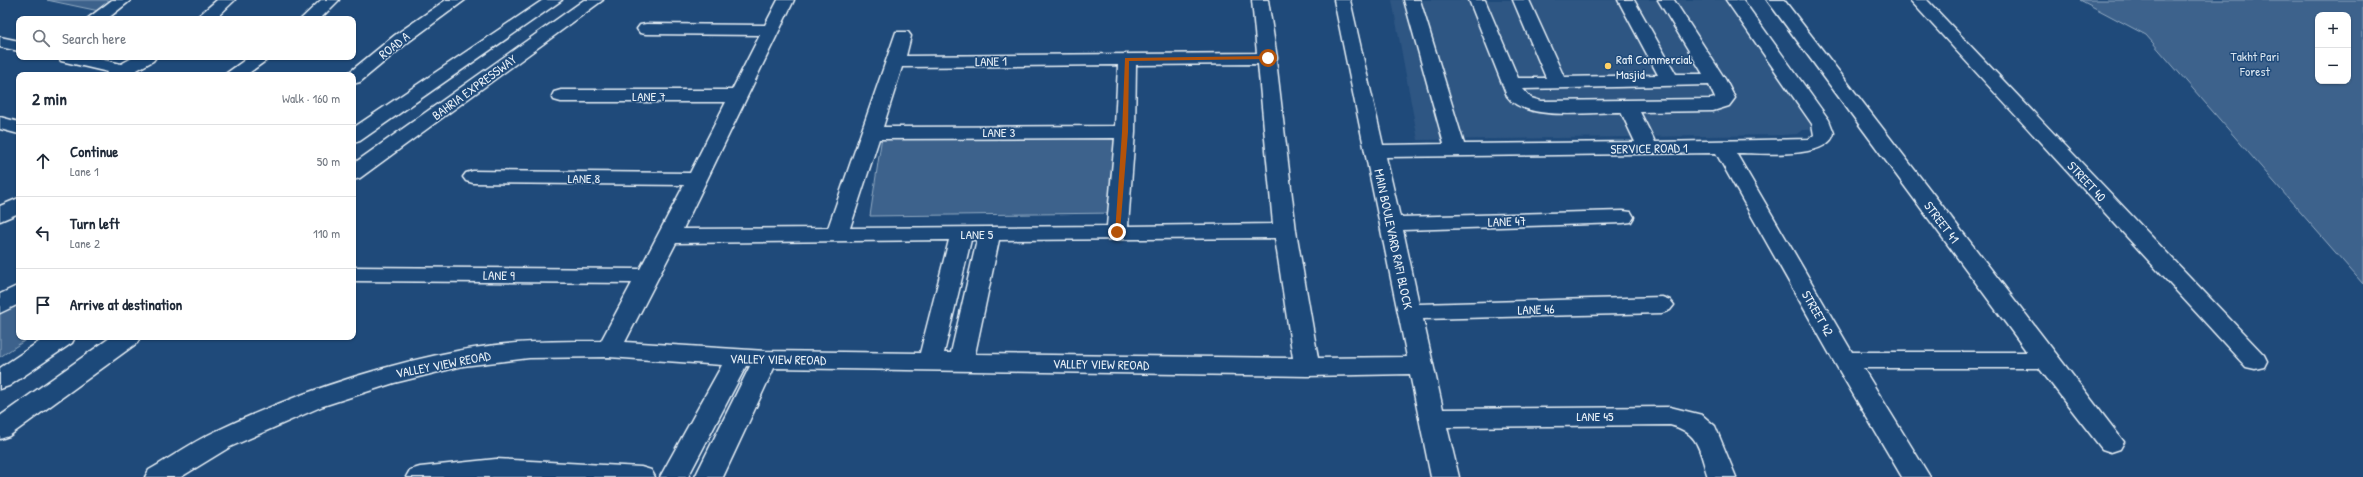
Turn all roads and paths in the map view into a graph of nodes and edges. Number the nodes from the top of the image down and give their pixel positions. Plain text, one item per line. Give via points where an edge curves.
1 (123, 0) edge
2 (227, 0) edge
3 (331, 0) edge
4 (457, 0) edge
5 (554, 0) edge
6 (595, 0) edge
7 (786, 0) edge
8 (1260, 0) edge
9 (1342, 0) edge
10 (1412, 0) edge
11 (1478, 0) edge
12 (1521, 0) edge
13 (1626, 0) edge
14 (1666, 0) edge
15 (1734, 0) edge
16 (1774, 0) edge
17 (1918, 0) edge
18 (439, 7) edge
19 (100, 16) edge
20 (208, 16) edge
21 (313, 16) edge
22 (646, 29) dead end
23 (771, 30) junction
24 (902, 36) dead end
25 (0, 42) edge
26 (16, 45) edge
27 (1268, 58) junction
28 (1127, 59) junction
29 (77, 60) edge
30 (142, 60) edge
31 (257, 60) edge
32 (895, 62) junction
33 (120, 72) edge
34 (238, 72) edge
35 (356, 76) edge
36 (1670, 80) junction
37 (1716, 80) junction
38 (1557, 82) junction
39 (1511, 84) junction
40 (561, 96) dead end
41 (738, 96) junction
42 (1628, 106) junction
43 (0, 124) edge
44 (16, 127) edge
45 (1125, 132) junction
46 (872, 133) junction
47 (356, 135) edge
48 (1648, 147) junction
49 (1723, 147) junction
50 (1456, 150) junction
51 (1375, 151) junction
52 (356, 172) edge
53 (473, 177) dead end
54 (696, 179) junction
55 (16, 206) edge
56 (0, 215) edge
57 (1623, 217) dead end
58 (1390, 224) junction
59 (1286, 231) junction
60 (1117, 232) junction
61 (836, 234) junction
62 (962, 234) junction
63 (989, 234) junction
64 (669, 236) junction
65 (356, 274) edge
66 (646, 276) junction
67 (16, 295) edge
68 (0, 305) edge
69 (1662, 305) dead end
70 (1410, 312) junction
71 (59, 340) edge
72 (124, 340) edge
73 (609, 349) junction
74 (737, 359) junction
75 (766, 360) junction
76 (1845, 360) junction
77 (2046, 360) junction
78 (930, 361) junction
79 (2255, 361) dead end
80 (961, 362) junction
81 (1421, 365) junction
82 (1307, 367) junction
83 (0, 380) edge
84 (1433, 418) junction
85 (0, 429) edge
86 (2111, 442) dead end
87 (490, 473) edge
88 (159, 477) edge
89 (420, 477) edge
90 (641, 477) edge
91 (674, 477) edge
92 (708, 477) edge
93 (1445, 477) edge
94 (1722, 477) edge
95 (1916, 477) edge

1 - 19 street
2 - 20 street
3 - 21 street
4 - 18 street, ROAD A
5 - 47 street, BAHRIA EXPRESSWAY
6 - 52 street, BAHRIA EXPRESSWAY
7 - 23 street
8 - 27 street
9 - 51 street, MAIN BOULEVARD RAFI BLOCK
10 - 50 street
11 - 39 street
12 - 38 street
13 - 36 street
14 - 37 street
15 - 49 street, SERVICE ROAD 1 via 1826,132 1819,143 1807,146
16 - 77 street, STREET 41
17 - 79 street, STREET 40
18 - 35 street, ROAD A
22 - 23 street
23 - 41 street
24 - 32 street
25 - 26 street
27 - 28 street, LANE 1
27 - 59 street
28 - 32 street, LANE 1
28 - 45 street
29 - 33 street
30 - 33 street
31 - 34 street
32 - 46 street
36 - 37 street
36 - 38 street
37 - 42 street via 1725,98 1713,105
38 - 39 street
39 - 42 street via 1522,102 1539,107
40 - 41 street, LANE 7
41 - 54 street
42 - 48 street
43 - 44 street
45 - 46 street, LANE 3
45 - 60 street
46 - 61 street
48 - 49 street, SERVICE ROAD 1
48 - 50 street, SERVICE ROAD 1
49 - 76 street, STREET 42
50 - 51 street, SERVICE ROAD 1
51 - 58 street, MAIN BOULEVARD RAFI BLOCK
53 - 54 street, LANE 8
54 - 64 street
55 - 56 street
57 - 58 street, LANE 47
58 - 70 street, MAIN BOULEVARD RAFI BLOCK
59 - 60 street, LANE 5
59 - 82 street
60 - 63 street, LANE 5
61 - 62 street, LANE 5
61 - 64 street, LANE 5
62 - 63 street, LANE 5
62 - 78 street
63 - 80 street
64 - 66 street
65 - 66 street, LANE 9
66 - 73 street
67 - 68 street
69 - 70 street, LANE 46
70 - 81 street, MAIN BOULEVARD RAFI BLOCK
71 - 83 street
72 - 85 street
73 - 74 street, VALLEY VIEW REOAD
73 - 88 street, VALLEY VIEW REOAD via 522,351 463,358 390,375 314,400 221,440
74 - 75 street, VALLEY VIEW REOAD
74 - 91 street
75 - 78 street, VALLEY VIEW REOAD
75 - 92 street
76 - 77 street
76 - 95 street, STREET 42
77 - 86 street, STREET 41
78 - 80 street, VALLEY VIEW REOAD
80 - 82 street, VALLEY VIEW REOAD
81 - 82 street, VALLEY VIEW REOAD
81 - 84 street, MAIN BOULEVARD RAFI BLOCK
84 - 93 street, MAIN BOULEVARD RAFI BLOCK
84 - 94 street, LANE 45 via 1670,416 1693,422 1706,433
87 - 89 street
87 - 90 street

